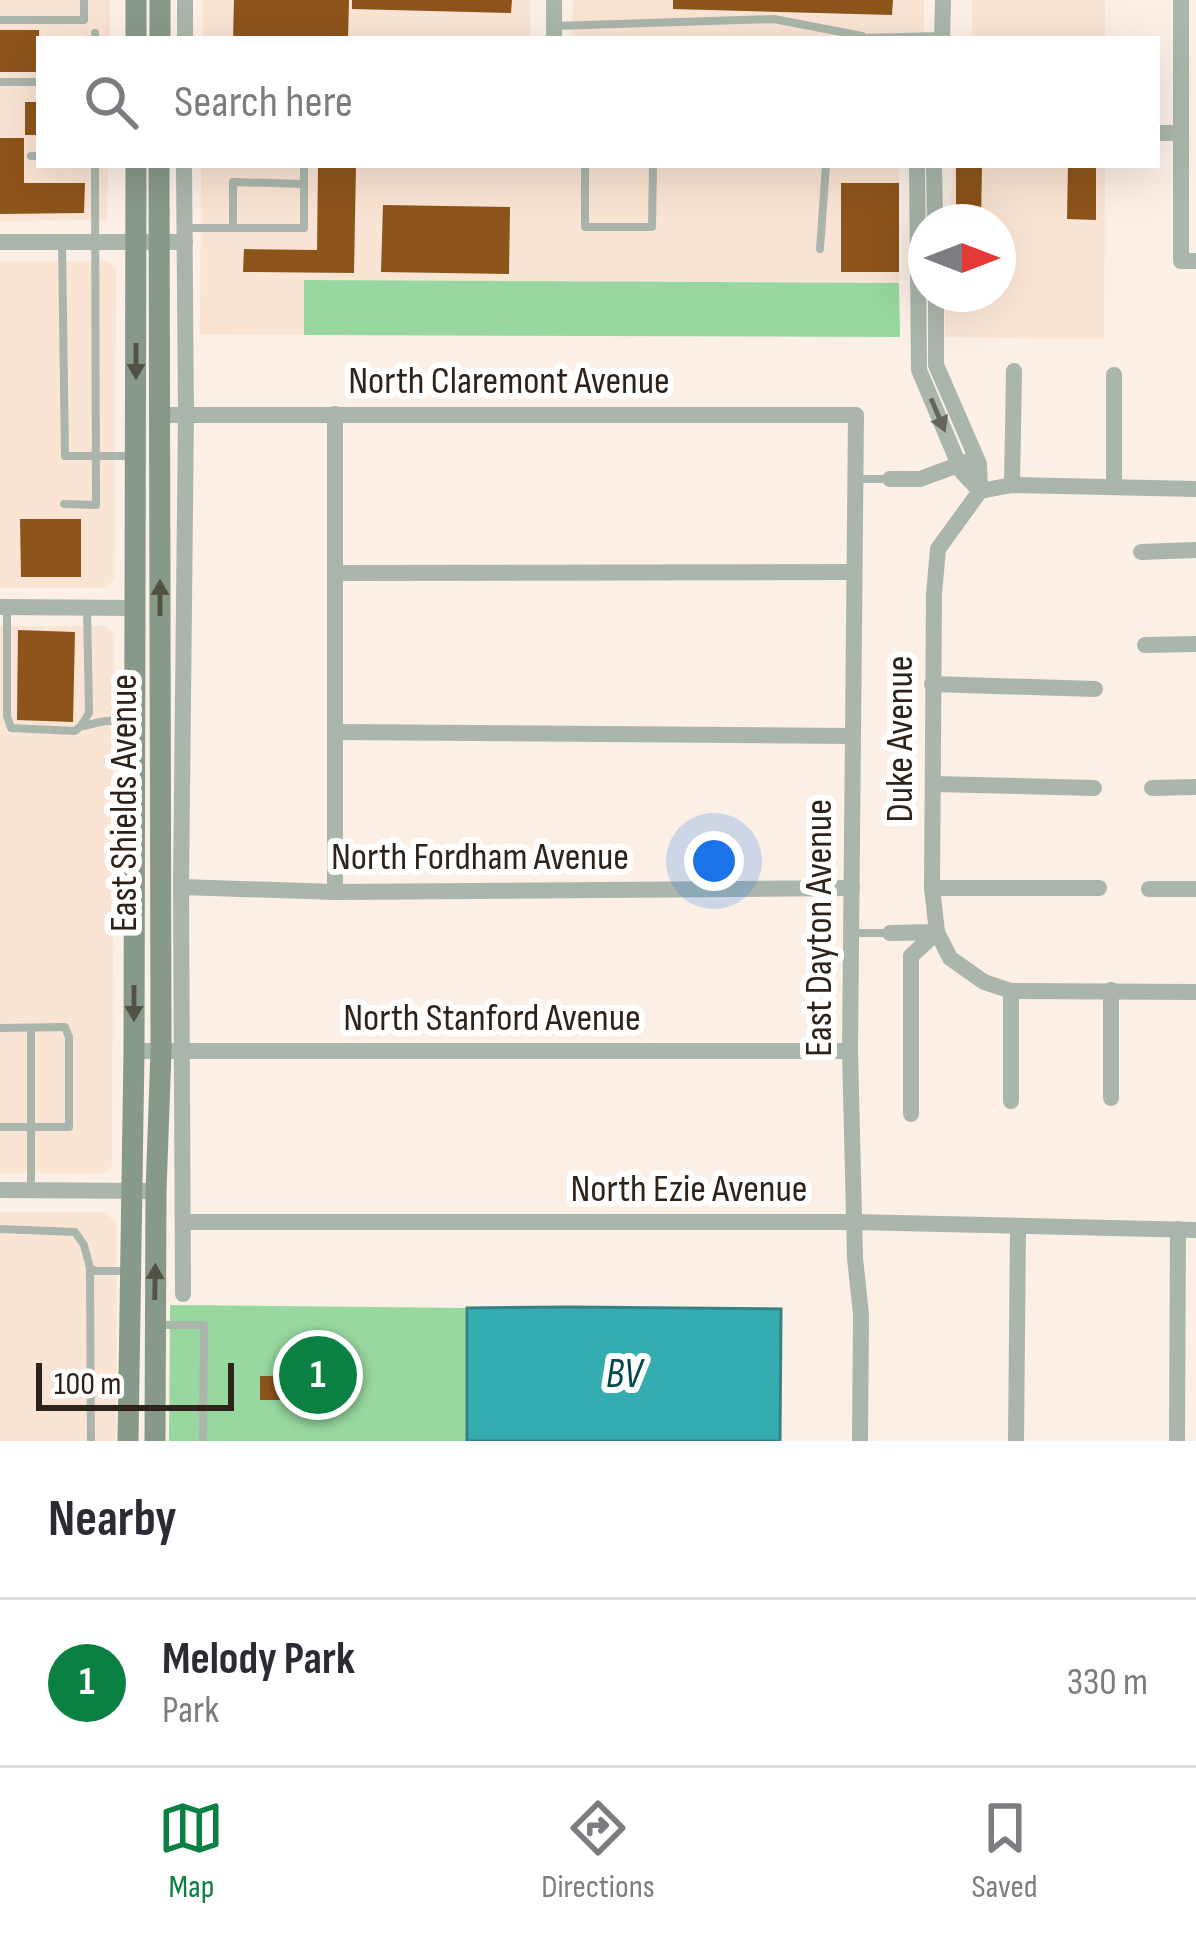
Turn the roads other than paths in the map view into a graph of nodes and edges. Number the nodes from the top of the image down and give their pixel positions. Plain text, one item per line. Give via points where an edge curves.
1 (84, 0) edge
2 (136, 0) edge
3 (160, 0) edge
4 (185, 0) edge
5 (554, 0) edge
6 (943, 0) edge
7 (1181, 0) edge
8 (0, 20) edge
9 (554, 32) edge
10 (136, 36) edge
11 (160, 36) edge
12 (185, 36) edge
13 (853, 36) edge
14 (942, 36) edge
15 (0, 82) edge
16 (36, 82) edge
17 (1188, 100) edge
18 (1160, 133) edge
19 (1180, 133) junction
20 (95, 168) edge
21 (136, 168) edge
22 (159, 168) edge
23 (184, 168) edge
24 (304, 168) edge
25 (586, 168) edge
26 (653, 168) edge
27 (826, 168) edge
28 (917, 168) edge
29 (934, 168) edge
30 (304, 184) junction
31 (935, 204) edge
32 (233, 228) junction
33 (185, 235) junction
34 (0, 242) edge
35 (62, 243) junction
36 (95, 243) junction
37 (148, 243) junction
38 (820, 249) dead end
39 (1196, 261) edge
40 (936, 312) edge
41 (1014, 371) dead end
42 (1114, 376) dead end
43 (335, 414) junction
44 (161, 415) junction
45 (186, 415) junction
46 (856, 415) joint
47 (96, 456) junction
48 (136, 456) junction
49 (968, 462) junction
50 (856, 479) junction
51 (890, 479) joint
52 (1012, 485) junction
53 (1114, 487) junction
54 (1196, 489) edge
55 (980, 491) junction
56 (64, 504) dead end
57 (1196, 550) edge
58 (1141, 552) dead end
59 (853, 572) junction
60 (335, 573) junction
61 (3, 607) edge
62 (87, 608) junction
63 (135, 608) junction
64 (1196, 644) edge
65 (1145, 645) dead end
66 (932, 684) junction
67 (1096, 689) dead end
68 (127, 720) junction
69 (81, 726) junction
70 (335, 732) junction
71 (852, 736) junction
72 (934, 784) junction
73 (1196, 787) edge
74 (1094, 788) dead end
75 (1152, 788) dead end
76 (181, 887) junction
77 (852, 888) junction
78 (932, 888) junction
79 (1099, 888) dead end
80 (1196, 889) edge
81 (1148, 890) dead end
82 (335, 892) junction
83 (937, 932) junction
84 (851, 933) junction
85 (890, 933) joint
86 (1111, 990) junction
87 (1011, 991) junction
88 (1196, 992) edge
89 (0, 1028) edge
90 (31, 1028) junction
91 (134, 1051) junction
92 (172, 1051) junction
93 (850, 1051) junction
94 (1111, 1098) dead end
95 (1011, 1101) dead end
96 (911, 1114) dead end
97 (0, 1127) edge
98 (30, 1127) junction
99 (0, 1190) edge
100 (31, 1190) junction
101 (132, 1190) junction
102 (156, 1191) junction
103 (183, 1222) junction
104 (855, 1222) junction
105 (1018, 1228) junction
106 (0, 1229) edge
107 (1187, 1230) edge
108 (90, 1268) junction
109 (130, 1271) junction
110 (183, 1294) dead end
111 (155, 1324) junction
112 (128, 1388) junction
113 (91, 1441) edge
114 (128, 1441) edge
115 (140, 1441) edge
116 (154, 1441) edge
117 (203, 1441) edge
118 (860, 1441) edge
119 (1016, 1441) edge
120 (1178, 1441) edge

1 - 8 lane via 84,20
2 - 10 main road
3 - 11 main road
4 - 12 street
5 - 9 street
6 - 14 street
7 - 17 street
9 - 13 lane via 774,19
15 - 16 lane
17 - 19 street
18 - 19 street
19 - 39 street via 1181,261
20 - 36 lane
21 - 37 main road, East Shields Avenue
22 - 37 main road, East Shields Avenue
23 - 33 street, East Shields Avenue
24 - 30 lane
25 - 26 lane via 586,227 629,227 652,227
27 - 38 lane
28 -> 49 street via 919,370
29 - 31 street
30 - 32 lane via 304,229
30 - 32 lane via 233,182
32 - 33 lane
33 - 37 street
33 - 45 street, East Shields Avenue
34 - 35 street
35 - 36 street
35 - 47 lane via 65,456
36 - 37 street
36 - 47 lane
37 - 44 main road, East Shields Avenue
37 -> 48 main road, East Shields Avenue
40 - 49 street via 937,365
41 - 52 street
42 - 53 street
43 - 45 street, North Claremont Avenue
43 - 46 street, North Claremont Avenue
43 - 60 street
44 - 45 street, North Claremont Avenue
92 -> 44 main road, East Shields Avenue via 159,829
45 - 76 street, East Shields Avenue
46 - 50 street, East Dayton Avenue
47 - 48 lane
47 - 56 lane via 96,505
48 - 63 main road, East Shields Avenue
49 - 51 street via 920,479
49 - 55 street via 979,464
50 - 51 lane
50 - 59 street, East Dayton Avenue
52 - 53 street
52 - 55 street
53 - 54 street
55 - 66 street, Duke Avenue via 938,549
57 - 58 street
59 - 60 street
59 - 71 street, East Dayton Avenue
60 - 70 street
61 - 62 street
61 - 69 lane via 11,728
62 - 63 street
62 - 69 lane via 89,713
63 - 68 main road, East Shields Avenue
64 - 65 street
66 - 67 street
66 - 72 street, Duke Avenue
68 - 69 lane
68 -> 91 main road, East Shields Avenue
70 - 71 street
70 - 82 street
71 - 77 street, East Dayton Avenue
72 - 74 street
72 - 78 street, Duke Avenue
73 - 75 street
76 - 82 street, North Fordham Avenue
76 - 92 street, East Shields Avenue
77 - 82 street, North Fordham Avenue
77 - 84 street, East Dayton Avenue
78 - 79 street
78 - 83 street, Duke Avenue
80 - 81 street
83 - 85 street
83 - 87 street via 950,958
83 - 96 street via 911,956
84 - 85 lane
84 - 93 street, East Dayton Avenue
86 - 87 street
86 - 88 street
86 - 94 street
87 - 95 street
89 - 90 lane
90 - 98 lane
90 - 98 lane via 65,1027 69,1037 69,1127
91 - 92 street, North Stanford Avenue
91 - 101 main road, East Shields Avenue
92 - 93 street, North Stanford Avenue
92 - 102 main road, East Shields Avenue
92 - 103 street, East Shields Avenue
93 - 104 street, East Dayton Avenue
97 - 98 lane
98 - 100 lane
99 - 100 street
100 - 101 street
101 - 102 street
101 - 109 main road, East Shields Avenue
111 -> 102 main road, East Shields Avenue
103 - 104 street, North Ezie Avenue
103 - 110 street, East Shields Avenue
104 - 105 street, North Ezie Avenue
104 - 118 street, East Dayton Avenue
105 - 107 street, North Ezie Avenue
105 - 119 street
106 - 108 lane via 75,1232
107 - 120 street
108 - 109 lane
108 - 113 lane
109 - 112 main road, East Shields Avenue
111 - 116 main road, East Shields Avenue
111 - 117 lane via 204,1324
112 - 114 main road, East Shields Avenue
112 - 115 main road

